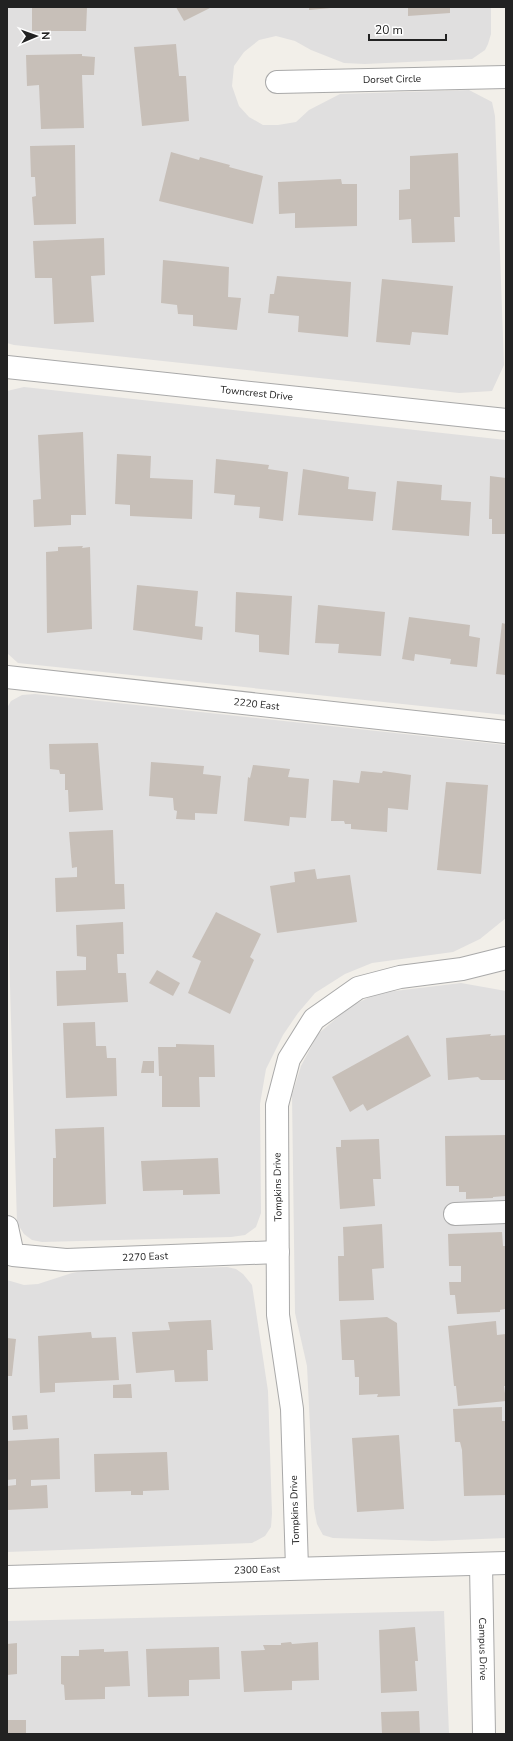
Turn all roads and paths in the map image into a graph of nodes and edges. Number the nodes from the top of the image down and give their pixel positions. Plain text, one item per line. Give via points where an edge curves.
1 (506, 77) edge
2 (277, 82) dead end
3 (7, 367) edge
4 (506, 420) edge
5 (7, 677) edge
6 (506, 732) edge
7 (506, 958) edge
8 (506, 1212) edge
9 (455, 1214) dead end
10 (7, 1227) edge
11 (278, 1252) junction
12 (506, 1563) edge
13 (481, 1564) junction
14 (297, 1568) junction
15 (7, 1577) edge
16 (484, 1734) edge

1 - 2 street, Dorset Circle
3 - 4 street, Towncrest Drive
5 - 6 street, 2220 East
7 - 11 street, Tompkins Drive via 462,969 400,977 358,988 314,1019 289,1059 277,1105
8 - 9 street
10 - 11 street, 2270 East via 13,1255 66,1260
11 - 14 street, Tompkins Drive via 278,1315 292,1409
12 - 13 street, 2300 East
13 - 14 street, 2300 East
13 - 16 street, Campus Drive
14 - 15 street, 2300 East

